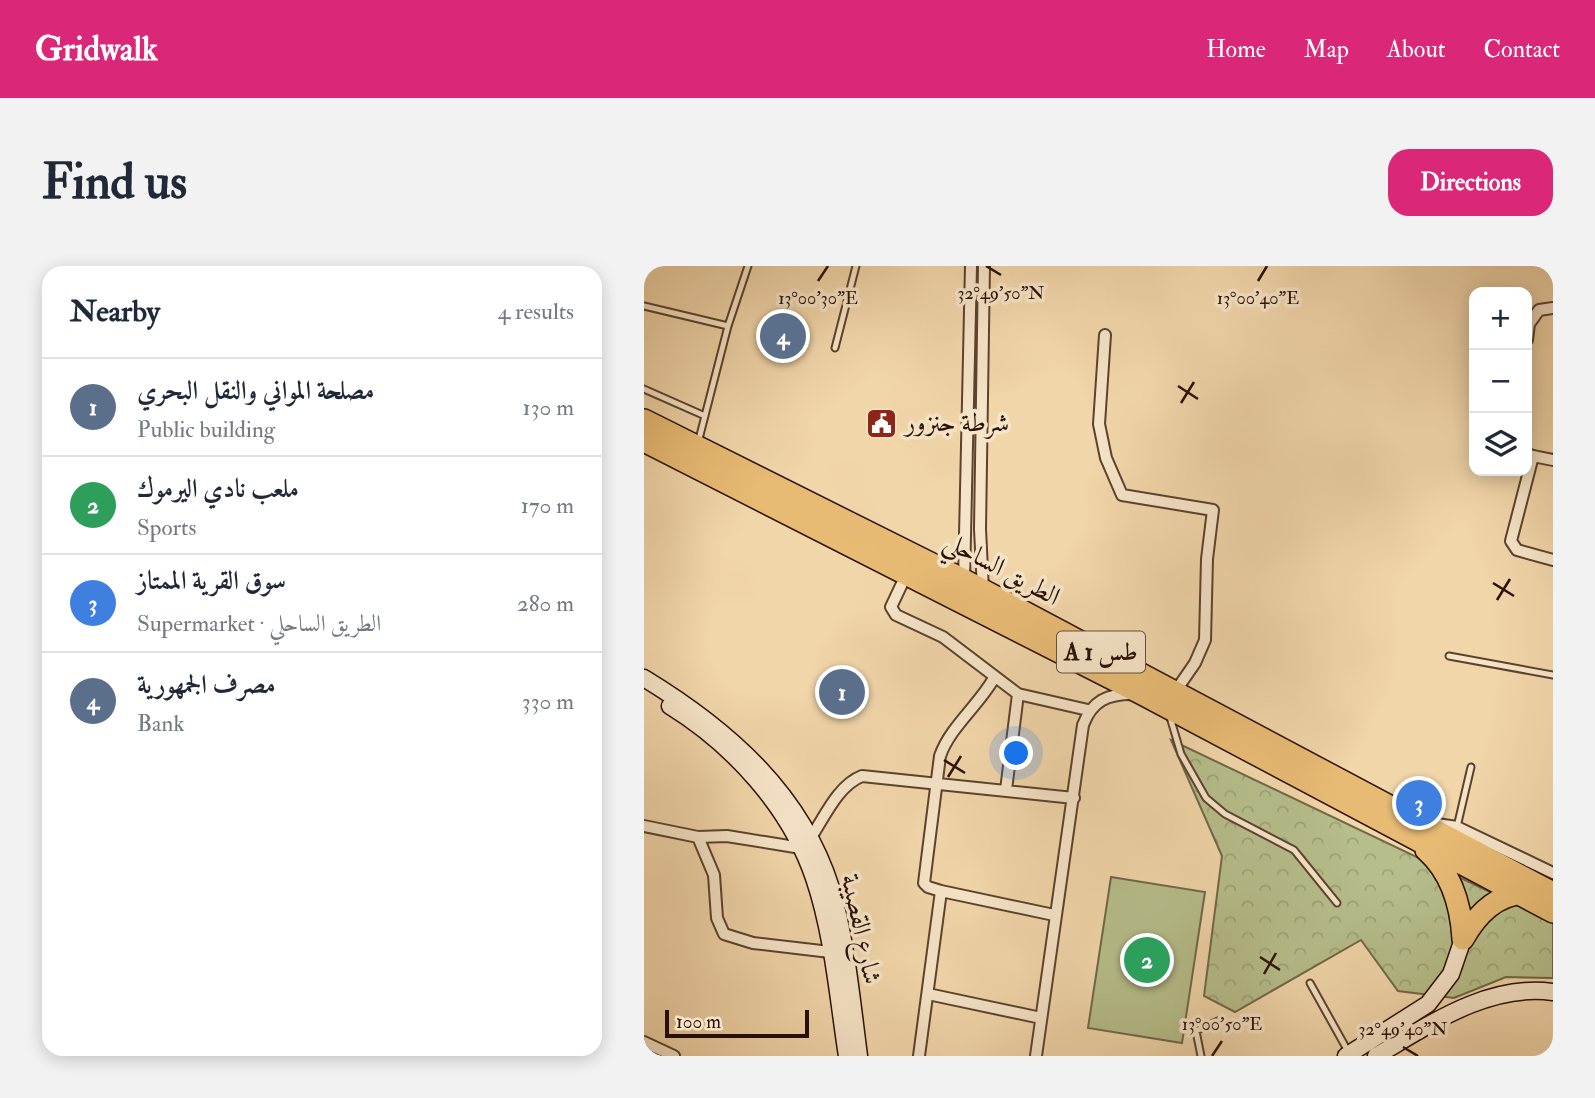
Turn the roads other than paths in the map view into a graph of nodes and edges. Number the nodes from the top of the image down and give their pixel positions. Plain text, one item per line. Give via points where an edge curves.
1 (748, 266) edge
2 (856, 266) edge
3 (971, 266) edge
4 (984, 266) edge
5 (644, 306) edge
6 (1553, 308) edge
7 (1532, 318) edge
8 (728, 326) junction
9 (1105, 335) dead end
10 (835, 348) dead end
11 (644, 389) edge
12 (705, 416) junction
13 (644, 420) edge
14 (644, 441) edge
15 (697, 446) junction
16 (1532, 455) edge
17 (1553, 460) edge
18 (1525, 476) edge
19 (1553, 560) edge
20 (907, 573) junction
21 (964, 580) junction
22 (983, 590) junction
23 (1449, 656) dead end
24 (1553, 676) edge
25 (644, 678) edge
26 (994, 678) junction
27 (644, 690) edge
28 (1018, 694) junction
29 (1142, 694) junction
30 (1171, 700) junction
31 (1088, 710) junction
32 (1471, 767) dead end
33 (937, 784) junction
34 (1006, 790) junction
35 (1074, 798) junction
36 (644, 826) edge
37 (1457, 827) junction
38 (1420, 833) junction
39 (698, 836) junction
40 (805, 844) junction
41 (1553, 873) edge
42 (941, 891) junction
43 (1518, 893) junction
44 (1553, 894) edge
45 (1337, 903) dead end
46 (1553, 912) edge
47 (1054, 915) junction
48 (1463, 939) junction
49 (830, 952) junction
50 (1310, 982) dead end
51 (1553, 992) edge
52 (928, 994) junction
53 (1041, 1017) junction
54 (1220, 1020) dead end
55 (644, 1042) edge
56 (1348, 1055) edge
57 (674, 1056) edge
58 (847, 1056) edge
59 (859, 1056) edge
60 (919, 1056) edge
61 (1036, 1056) edge
62 (1201, 1056) edge
63 (1376, 1056) edge

1 - 8 lane
2 - 10 lane
3 - 21 street
4 - 22 street
5 - 8 lane
6 - 7 street via 1539,310
8 - 12 lane
9 - 30 street via 1099,424 1106,458 1122,495 1213,510 1205,640
11 - 12 lane
12 - 15 lane
13 - 15 highway, الطريق الساحلي / A 1 طس
14 - 20 highway, الطريق الساحلي / A 1 طس
15 - 21 highway, الطريق الساحلي / A 1 طس
16 - 17 street
18 - 19 street via 1511,541 1517,550
20 - 26 street via 893,599 892,612 943,637
20 - 29 highway, الطريق الساحلي / A 1 طس
21 - 22 highway, الطريق الساحلي / A 1 طس
22 - 30 highway, الطريق الساحلي / A 1 طس
23 - 24 lane
25 - 40 street, شارع القصيبة via 694,709 739,746 780,790
26 - 28 street
26 - 33 street via 943,747
27 - 40 street via 696,723 744,766
28 - 31 street
28 - 34 street
29 - 30 highway, الطريق الساحلي / A 1 طس
29 - 31 street via 1112,694
30 - 38 highway, الطريق الساحلي / A 1 طس
30 - 45 lane via 1181,754 1206,798 1225,814 1294,849
31 - 35 street
32 - 37 lane
33 - 34 street
33 - 40 street via 870,776 851,780
33 - 42 street via 924,880 928,887
34 - 35 street
35 - 47 street
36 - 39 street
37 - 38 street
37 - 41 street
38 - 43 highway, الطريق الساحلي / A 1 طس
38 - 44 highway, الطريق الساحلي / A 1 طس
38 - 48 highway via 1452,884
39 - 40 street
39 - 49 street via 714,875 717,918 724,934 753,943
40 - 49 street
40 - 59 street, شارع القصيبة via 832,891
42 - 47 street
42 - 52 street
43 - 44 highway
43 - 46 highway, الطريق الساحلي / A 1 طس
43 - 48 highway via 1485,909
47 - 53 street
48 - 56 street via 1451,974 1428,1004
49 - 58 street
50 - 56 lane
51 - 63 street via 1503,993 1473,1003
52 - 53 street
52 - 60 street
53 - 61 street
54 - 62 lane via 1196,1031
55 - 57 street

